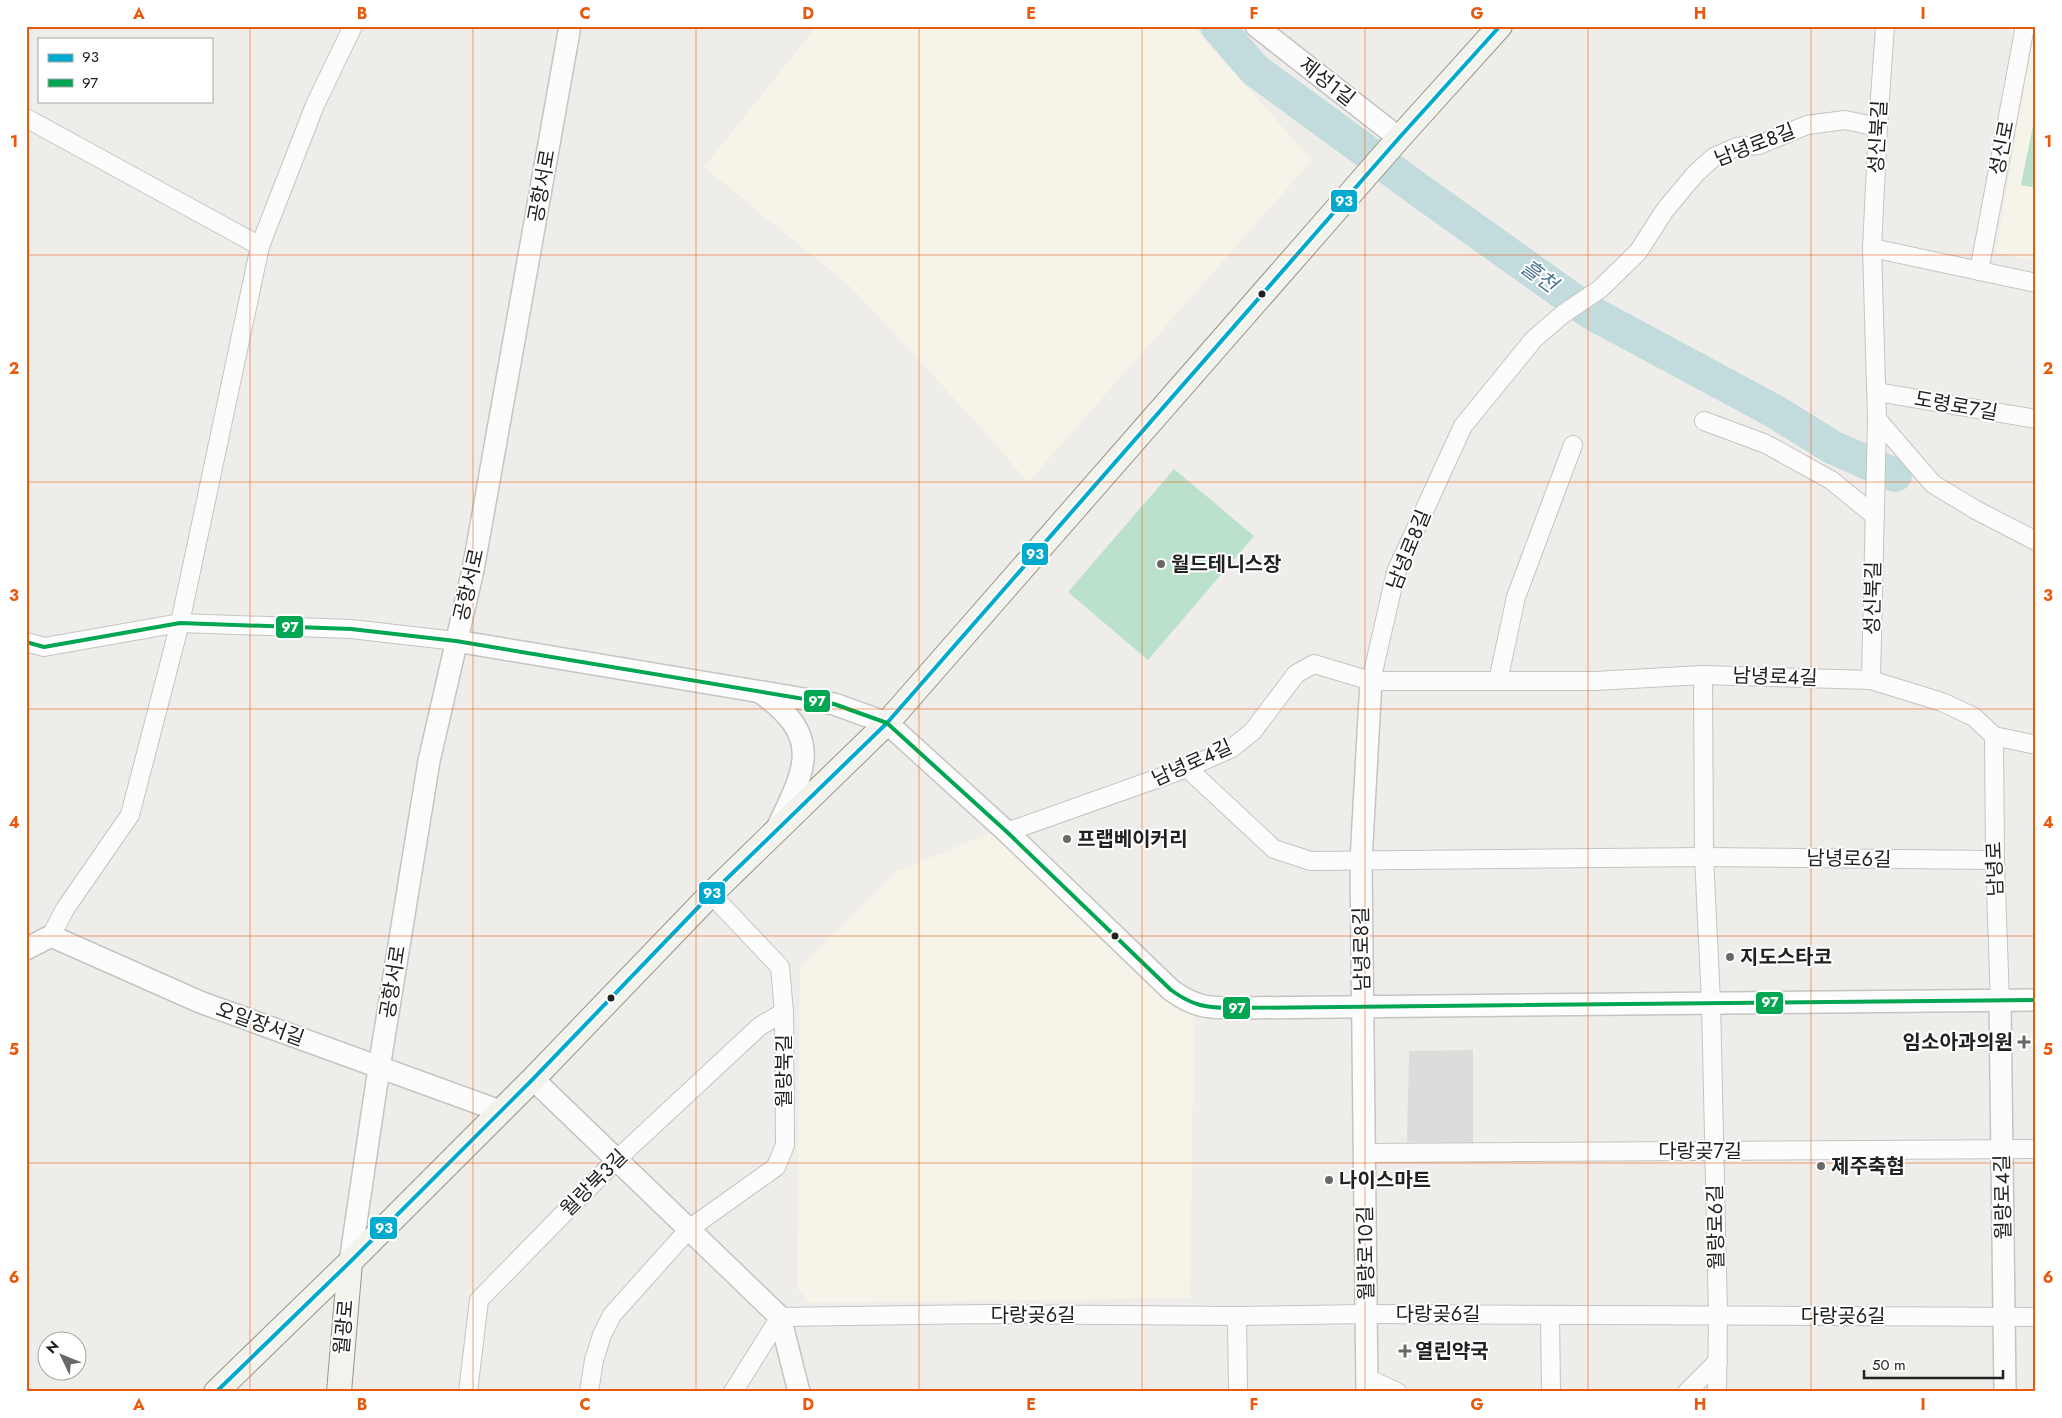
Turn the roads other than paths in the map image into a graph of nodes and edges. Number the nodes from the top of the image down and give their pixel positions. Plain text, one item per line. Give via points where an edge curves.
1 (353, 26) edge
2 (570, 26) edge
3 (1256, 26) edge
4 (1500, 26) edge
5 (1885, 26) edge
6 (2025, 26) edge
7 (26, 118) edge
8 (1878, 127) junction
9 (1399, 138) junction
10 (260, 246) junction
11 (1872, 248) junction
12 (1978, 271) junction
13 (2036, 283) edge
14 (1877, 392) junction
15 (1877, 419) junction
16 (2036, 419) edge
17 (1704, 421) dead end
18 (1573, 445) dead end
19 (1875, 516) junction
20 (2036, 540) edge
21 (180, 623) junction
22 (456, 641) junction
23 (26, 642) edge
24 (1703, 675) junction
25 (1871, 680) junction
26 (1371, 681) junction
27 (1498, 681) junction
28 (758, 692) junction
29 (887, 723) junction
30 (1994, 736) junction
31 (2036, 745) edge
32 (1187, 768) junction
33 (775, 832) junction
34 (1007, 832) junction
35 (1704, 857) junction
36 (1995, 860) junction
37 (1361, 861) junction
38 (711, 894) junction
39 (51, 936) junction
40 (26, 949) edge
41 (2036, 1000) edge
42 (1711, 1002) junction
43 (2000, 1002) junction
44 (1363, 1008) junction
45 (784, 1012) junction
46 (379, 1068) junction
47 (533, 1079) junction
48 (500, 1111) junction
49 (2002, 1149) junction
50 (2036, 1149) edge
51 (1714, 1151) junction
52 (1364, 1153) junction
53 (616, 1160) junction
54 (689, 1229) junction
55 (350, 1262) junction
56 (1366, 1314) junction
57 (1550, 1315) junction
58 (1718, 1315) junction
59 (1237, 1316) junction
60 (2005, 1316) junction
61 (780, 1317) junction
62 (2036, 1317) edge
63 (1718, 1361) junction
64 (1367, 1385) edge
65 (216, 1392) edge
66 (338, 1392) edge
67 (468, 1392) edge
68 (589, 1392) edge
69 (733, 1392) edge
70 (798, 1392) edge
71 (1238, 1392) edge
72 (1397, 1392) edge
73 (1551, 1392) edge
74 (1687, 1392) edge
75 (1717, 1392) edge
76 (2005, 1392) edge

1 - 10 street via 315,104
2 - 22 street, 공항서로 via 498,440
3 - 9 street, 제성1길
4 - 9 main road
5 - 8 street, 성신북길
6 - 12 street, 성신로
7 - 10 street
8 - 11 street, 성신북길
8 - 26 street, 남녕로8길 via 1845,120 1806,125 1759,145 1737,147 1714,157 1696,173 1666,210 1638,252 1600,289 1534,338 1463,426 1396,572
9 - 29 main road
10 - 21 street
11 - 12 street
11 - 14 street, 성신북길
12 - 13 street
14 - 15 street, 성신북길
14 - 16 street, 도령로7길
15 - 19 street, 성신북길
15 - 20 street via 1933,484
17 - 19 street via 1766,444 1831,480
18 - 27 street via 1516,597
19 - 25 street, 성신북길
21 - 22 street via 351,629
21 - 23 street via 44,647
21 - 39 street via 130,815 65,909
22 - 28 street
22 - 46 street, 공항서로 via 429,761
24 - 25 street, 남녕로4길
24 - 27 street, 남녕로4길 via 1595,681
24 - 35 street
25 - 30 street, 남녕로4길 via 1942,702 1974,716
26 - 27 street, 남녕로4길
26 - 32 street, 남녕로4길 via 1314,664 1296,674 1253,732 1232,748
26 - 37 street, 남녕로8길
28 - 29 street via 834,704
28 - 33 street via 785,713 802,738 804,749 797,781
29 - 33 main road
29 - 34 street
30 - 31 street
30 - 36 street, 남녕로
32 - 34 street, 남녕로4길
32 - 37 street via 1274,849 1311,861
33 - 38 main road
34 - 44 street via 1186,1001 1213,1008
35 - 36 street, 남녕로6길
35 - 37 street, 남녕로6길
35 - 42 street
36 - 43 street, 남녕로
37 - 44 street, 남녕로8길
38 - 45 street, 월랑북길 via 780,967
38 - 47 main road
39 - 40 street
39 - 46 street, 오일장서길 via 200,1002
41 - 43 street
42 - 43 street
42 - 44 street
42 - 51 street, 월랑로6길
43 - 49 street, 월랑로4길
44 - 52 street, 월랑로10길
45 - 53 street, 월랑북3길 via 760,1026
45 - 54 street, 월랑북길 via 785,1145 776,1167
46 - 48 street, 오일장서길
46 - 55 street, 공항서로
47 - 48 main road
47 - 53 street
48 - 55 main road
49 - 50 street, 다랑곶7길
49 - 51 street, 다랑곶7길
49 - 60 street, 월랑로4길
51 - 52 street, 다랑곶7길
51 - 58 street, 월랑로6길
52 - 56 street, 월랑로10길
53 - 54 street
53 - 67 street, 월랑북3길 via 479,1300
54 - 61 street
54 - 68 street, 월랑북길 via 612,1316 594,1360
55 - 65 main road
55 - 66 main road, 월광로
56 - 57 street, 다랑곶6길
56 - 59 street, 다랑곶6길
56 - 64 street, 월랑로10길
57 - 58 street, 다랑곶6길
57 - 73 street
58 - 60 street, 다랑곶6길
58 - 63 street, 월랑로6길
59 - 61 street, 다랑곶6길 via 986,1314
59 - 71 street
60 - 62 street, 다랑곶6길
60 - 76 street, 월랑로4길
61 - 69 street
61 - 70 street
63 - 74 street
63 - 75 street, 월랑로6길
64 - 72 street, 월랑로10길

